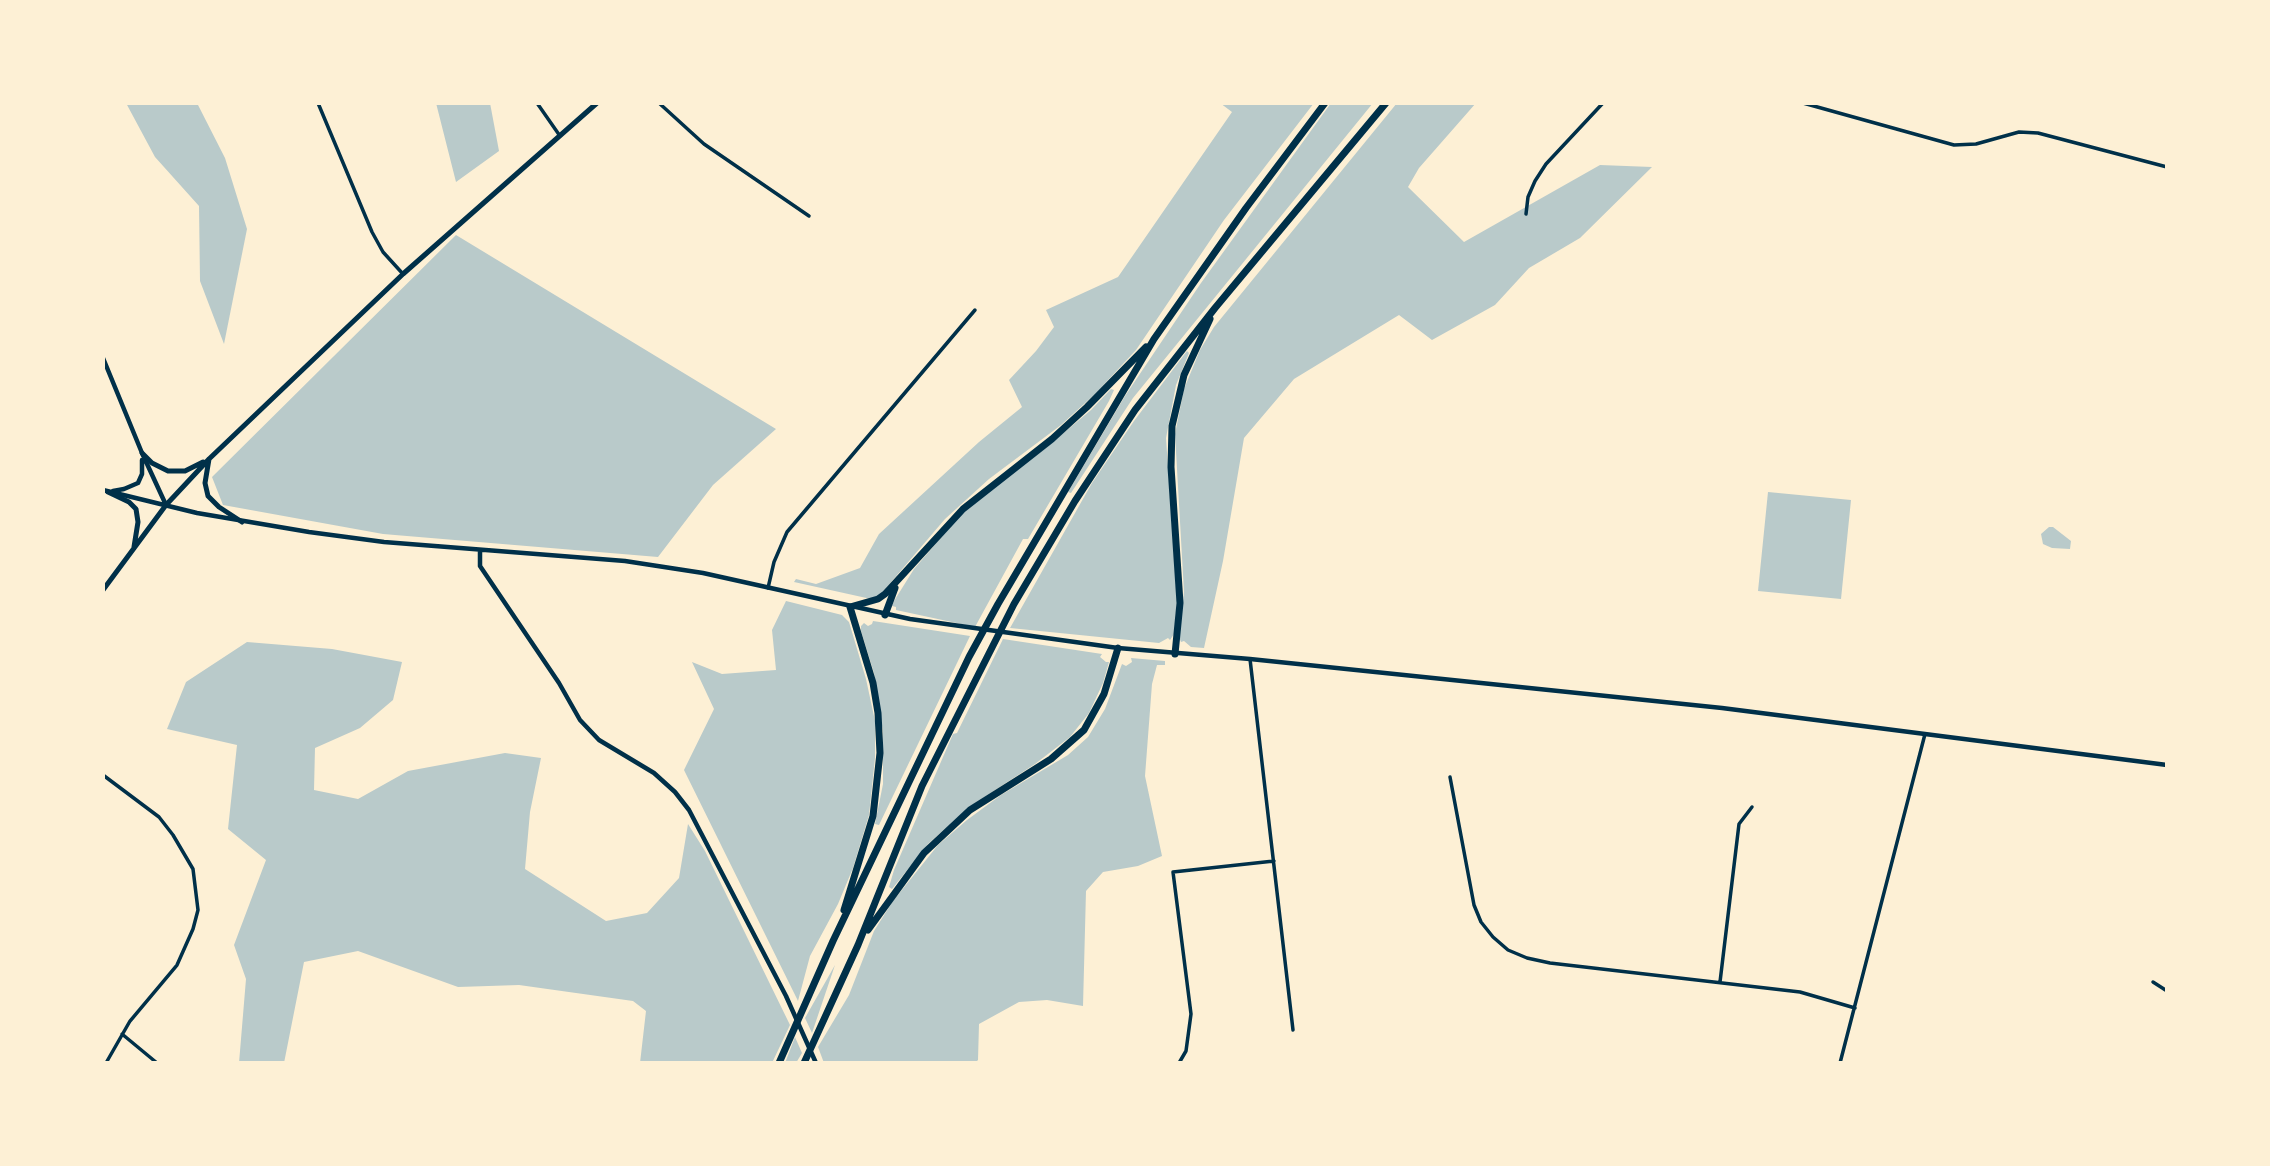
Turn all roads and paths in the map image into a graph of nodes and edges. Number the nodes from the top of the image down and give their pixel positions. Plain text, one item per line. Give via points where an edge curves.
1 (318, 103) edge
2 (537, 103) edge
3 (597, 103) edge
4 (659, 103) edge
5 (1325, 103) edge
6 (1386, 103) edge
7 (1603, 103) edge
8 (1803, 103) edge
9 (560, 136) junction
10 (2167, 167) edge
11 (1526, 214) dead end
12 (809, 216) dead end
13 (403, 274) junction
14 (1215, 308) junction
15 (975, 310) dead end
16 (1154, 339) junction
17 (103, 358) edge
18 (142, 453) junction
19 (209, 459) junction
20 (106, 491) edge
21 (166, 505) junction
22 (242, 522) junction
23 (133, 550) junction
24 (480, 550) junction
25 (899, 581) junction
26 (768, 587) junction
27 (103, 590) edge
28 (850, 607) junction
29 (885, 615) junction
30 (1118, 648) junction
31 (1175, 654) junction
32 (1250, 659) junction
33 (1925, 734) junction
34 (2167, 765) edge
35 (103, 775) edge
36 (1450, 777) dead end
37 (1752, 807) dead end
38 (1274, 861) junction
39 (834, 940) junction
40 (858, 945) junction
41 (1720, 982) junction
42 (2153, 982) dead end
43 (2167, 991) edge
44 (1854, 1008) junction
45 (1293, 1030) dead end
46 (122, 1034) junction
47 (106, 1063) edge
48 (157, 1063) edge
49 (779, 1063) edge
50 (804, 1063) edge
51 (816, 1063) edge
52 (1179, 1063) edge
53 (1840, 1063) edge

1 - 13 street via 372,232
2 - 9 street
3 - 9 main road
4 - 12 street via 704,144
5 - 16 highway
6 - 14 highway
7 - 11 street via 1546,164 1528,197
8 - 10 street via 1954,145 2019,132 2038,133
9 - 13 main road
13 - 19 main road
14 - 31 highway via 1184,375 1172,426 1180,603
14 - 40 highway via 1135,410 1014,604 922,786
15 - 26 street via 787,532
16 - 25 highway via 1052,439 963,509
16 - 39 highway via 969,657
17 - 18 street
18 - 19 main road via 168,471 185,471
18 - 20 street via 138,483
18 - 21 street
19 - 21 main road
19 - 22 main road via 208,496
20 - 21 street
20 - 23 main road via 136,509
21 - 22 street
21 - 23 main road
22 - 24 street
23 - 27 main road
24 - 26 street via 625,561
24 - 51 street via 480,566 580,720 599,740 654,773 689,810
25 - 28 highway via 878,599
25 - 29 highway
26 - 28 street
28 - 29 street
28 - 39 highway via 873,682 880,753 873,816
29 - 30 street
30 - 31 street
30 - 40 highway via 1104,694 1084,730 1051,759 970,810 924,853
31 - 32 street
32 - 33 street
32 - 38 street
33 - 34 street
33 - 44 street
35 - 46 street via 159,817 189,861 197,892 198,911 186,948
36 - 41 street via 1474,905 1480,922 1508,950 1550,964
37 - 41 street via 1739,824
38 - 45 street
38 - 52 street via 1173,872 1191,1014 1186,1051
39 - 49 highway
40 - 50 highway
41 - 44 street via 1800,992
42 - 43 street
44 - 53 street
46 - 47 street
46 - 48 street

